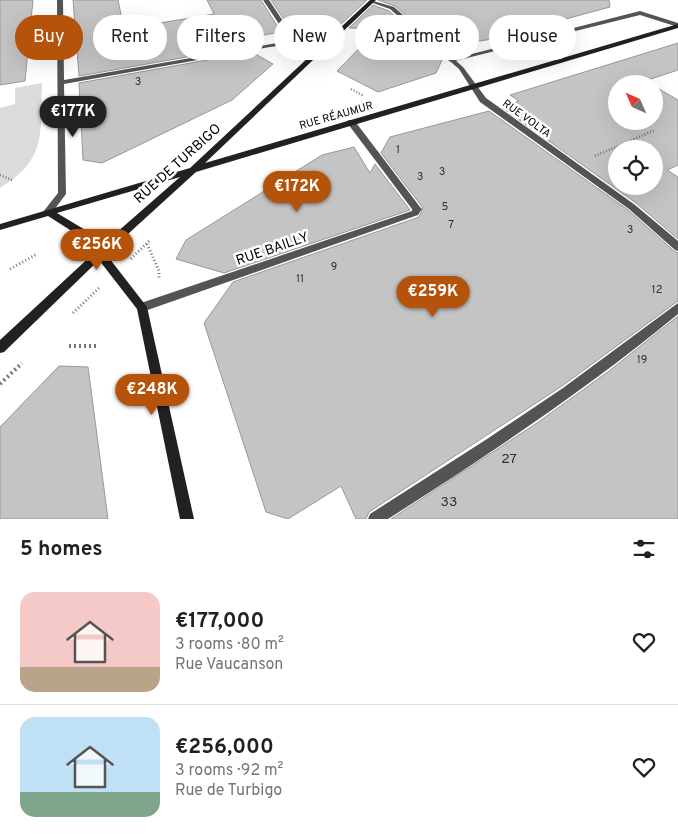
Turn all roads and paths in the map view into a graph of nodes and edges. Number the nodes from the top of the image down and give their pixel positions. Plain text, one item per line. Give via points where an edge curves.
1 (60, 0) edge
2 (266, 0) edge
3 (373, 0) edge
4 (276, 15) edge
5 (400, 15) edge
6 (678, 25) edge
7 (345, 26) edge
8 (274, 45) edge
9 (479, 53) edge
10 (309, 60) edge
11 (451, 60) edge
12 (62, 82) junction
13 (472, 86) junction
14 (351, 89) dead end
15 (364, 96) dead end
16 (350, 122) junction
17 (655, 130) dead end
18 (594, 156) dead end
19 (196, 167) junction
20 (0, 176) edge
21 (12, 180) dead end
22 (48, 212) junction
23 (0, 226) edge
24 (678, 247) edge
25 (38, 254) dead end
26 (99, 254) junction
27 (10, 269) dead end
28 (142, 307) junction
29 (678, 308) edge
30 (69, 346) dead end
31 (97, 346) dead end
32 (0, 348) edge
33 (187, 519) edge
34 (375, 519) edge

1 - 12 street
2 - 4 street
3 - 5 street, RUE VOLTA
3 - 7 main road, RUE DE TURBIGO
6 - 9 street, RUE RÉAUMUR via 640,13
6 - 13 main road, RUE RÉAUMUR
8 - 12 street
10 - 19 main road, RUE DE TURBIGO
11 - 13 street, RUE VOLTA via 461,68
12 - 22 street via 62,194
13 - 16 main road, RUE RÉAUMUR
13 - 24 street, RUE VOLTA via 483,100 632,207
14 - 15 path
16 - 19 main road, RUE RÉAUMUR
16 - 28 street, RUE BAILLY via 417,209 415,213
17 - 18 path
19 - 22 main road, RUE RÉAUMUR
19 - 26 main road, RUE DE TURBIGO
20 - 21 path
22 - 23 main road, RUE RÉAUMUR
22 - 26 main road via 84,234
25 - 27 path
26 - 28 main road
26 - 32 main road, RUE DE TURBIGO
28 - 33 main road
29 - 34 street via 635,344 521,426
30 - 31 path

